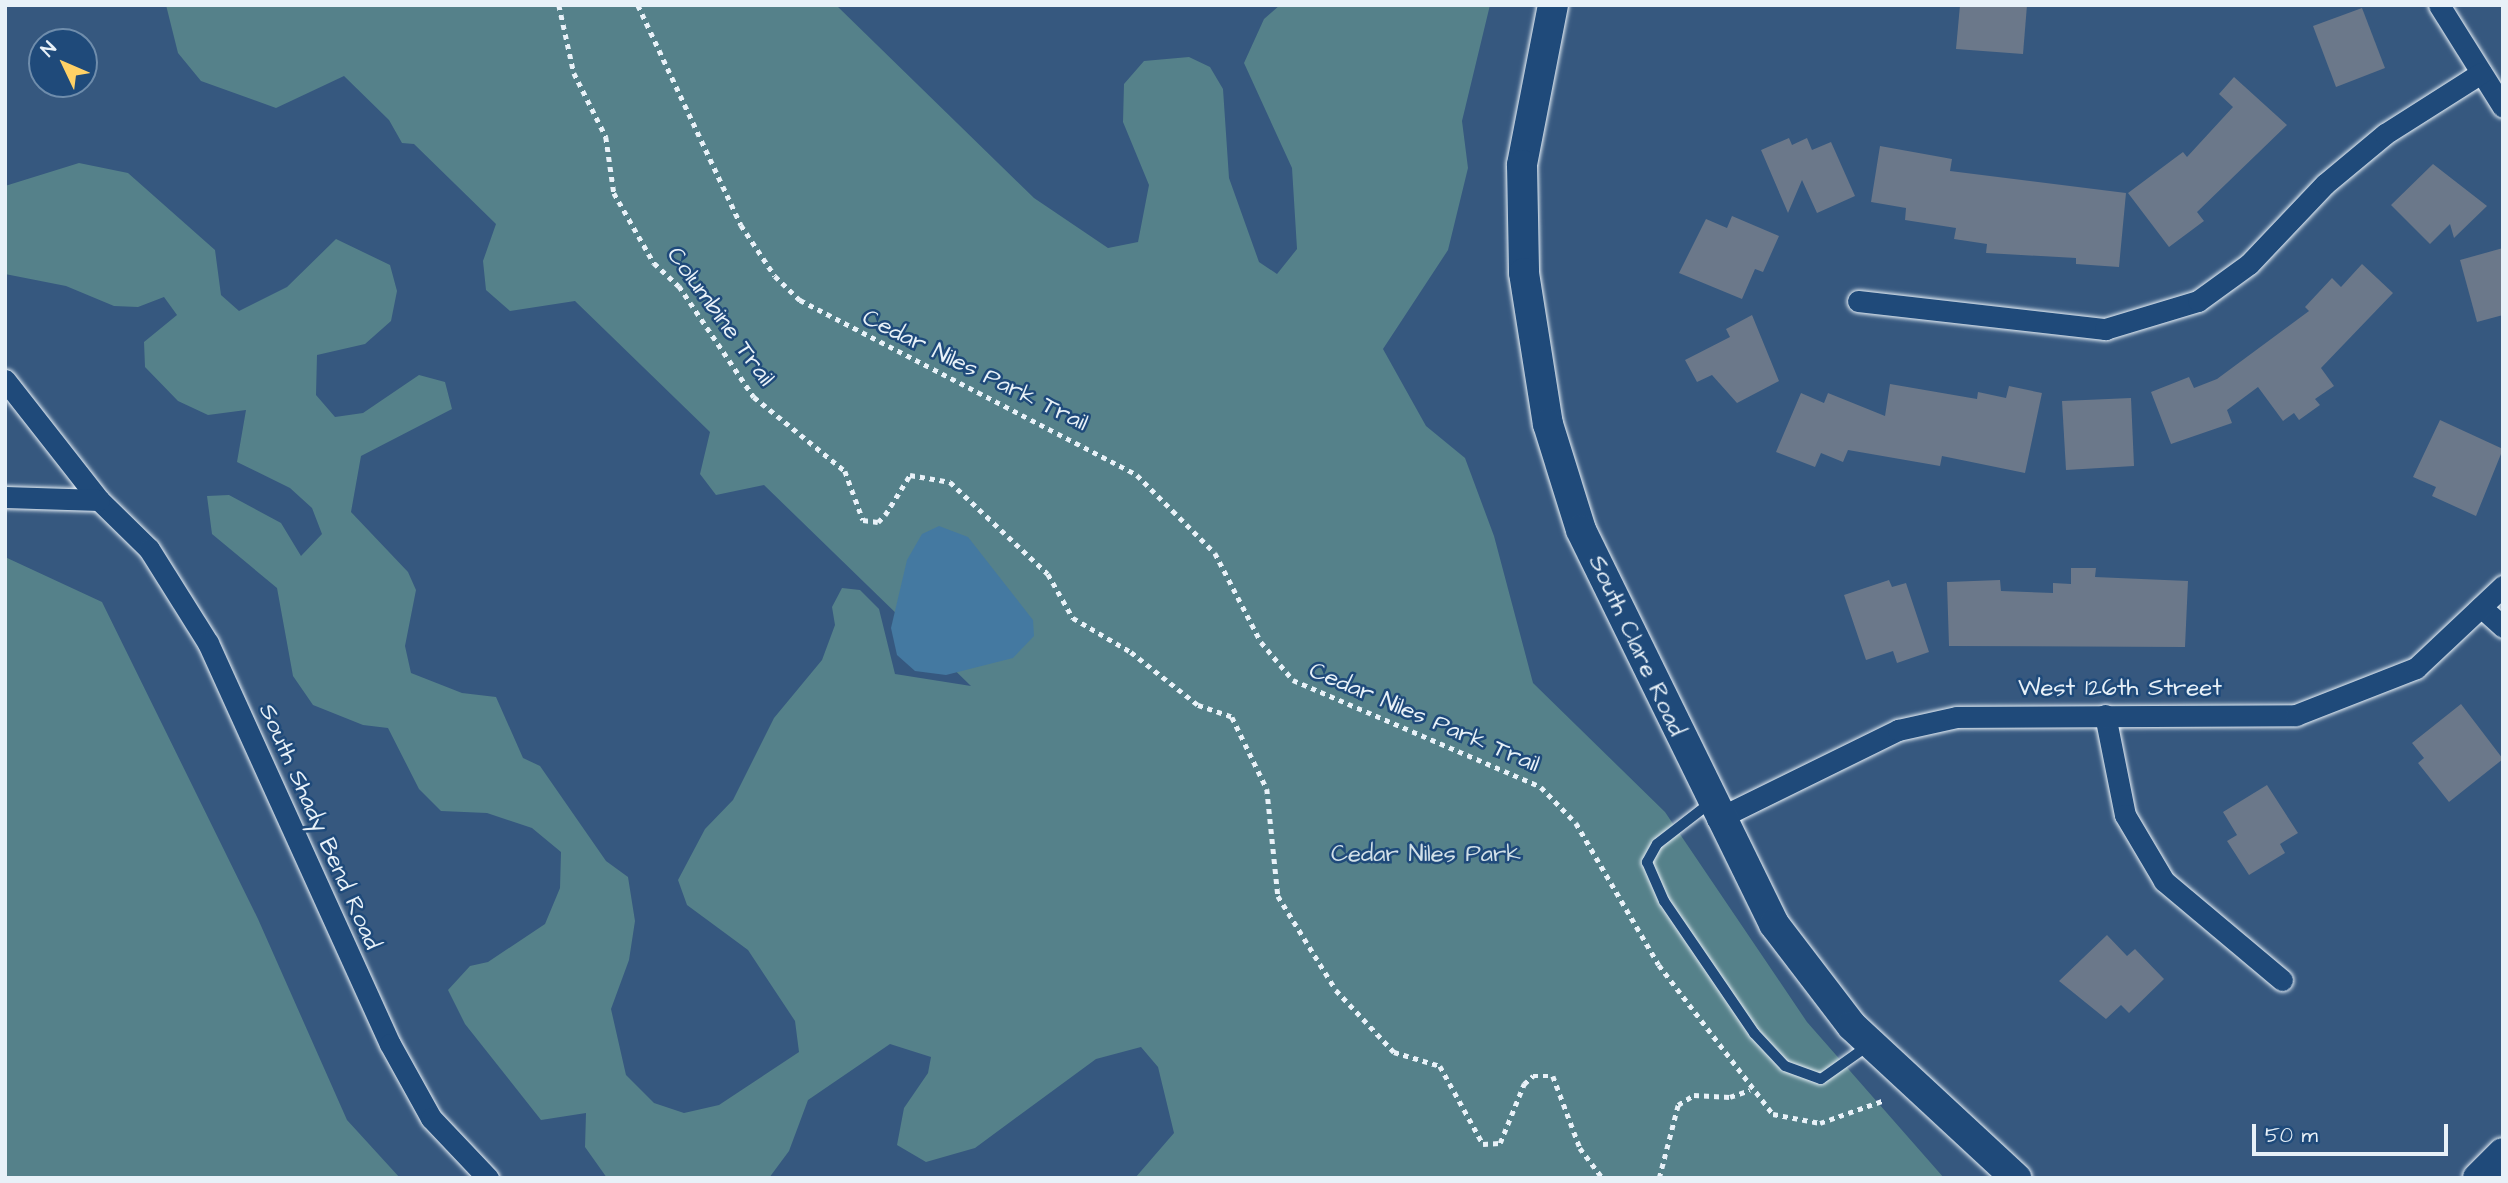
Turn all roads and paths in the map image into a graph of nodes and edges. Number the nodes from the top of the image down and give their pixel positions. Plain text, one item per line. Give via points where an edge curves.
1 (559, 5) edge
2 (638, 5) edge
3 (1553, 5) edge
4 (2439, 5) edge
5 (2481, 73) junction
6 (2503, 107) edge
7 (1858, 300) dead end
8 (5, 380) edge
9 (5, 497) edge
10 (99, 500) junction
11 (2503, 586) edge
12 (2481, 607) junction
13 (2503, 626) edge
14 (2105, 715) junction
15 (1714, 811) junction
16 (2282, 980) dead end
17 (1870, 1044) junction
18 (1750, 1090) junction
19 (1882, 1101) dead end
20 (2503, 1153) edge
21 (488, 1178) edge
22 (1603, 1178) edge
23 (1659, 1178) edge
24 (2016, 1178) edge
25 (2478, 1178) edge

1 - 22 path, Columbine Trail via 574,73 606,137 614,193 654,263 679,285 754,397 845,471 863,520 870,523 885,515 909,475 950,482 1048,574 1073,618 1131,652 1198,705 1226,711 1267,789 1278,848 1278,896 1336,990 1394,1052 1440,1066 1483,1144 1500,1143 1524,1084 1533,1076 1553,1076 1576,1140
2 - 18 path, Cedar Niles Park Trail via 741,225 775,276 824,316 1079,440 1137,475 1215,553 1261,642 1293,680 1541,787 1576,823 1659,965
3 - 15 street, South Clare Road via 1522,164 1524,273 1548,424 1581,530
4 - 5 street
5 - 6 street
5 - 7 street via 2385,134 2325,184 2249,264 2198,301 2105,329
8 - 10 street, South Shady Bend Road
9 - 10 street
10 - 21 street, South Shady Bend Road via 149,549 208,643 390,1044 431,1118
11 - 12 street, West 126th Street
12 - 13 street
12 - 14 street, West 126th Street via 2416,668 2296,715
14 - 15 street, West 126th Street via 1957,717 1898,730
14 - 16 street via 2125,815 2164,881
15 - 17 street, South Clare Road via 1774,924
15 - 17 lane via 1657,844 1647,862 1664,901 1754,1033 1785,1066 1821,1079
17 - 24 street, South Clare Road
18 - 19 path, Cedar Niles Park Trail via 1773,1114 1804,1123 1839,1119
18 - 23 path via 1730,1097 1693,1095 1678,1105
20 - 25 street

